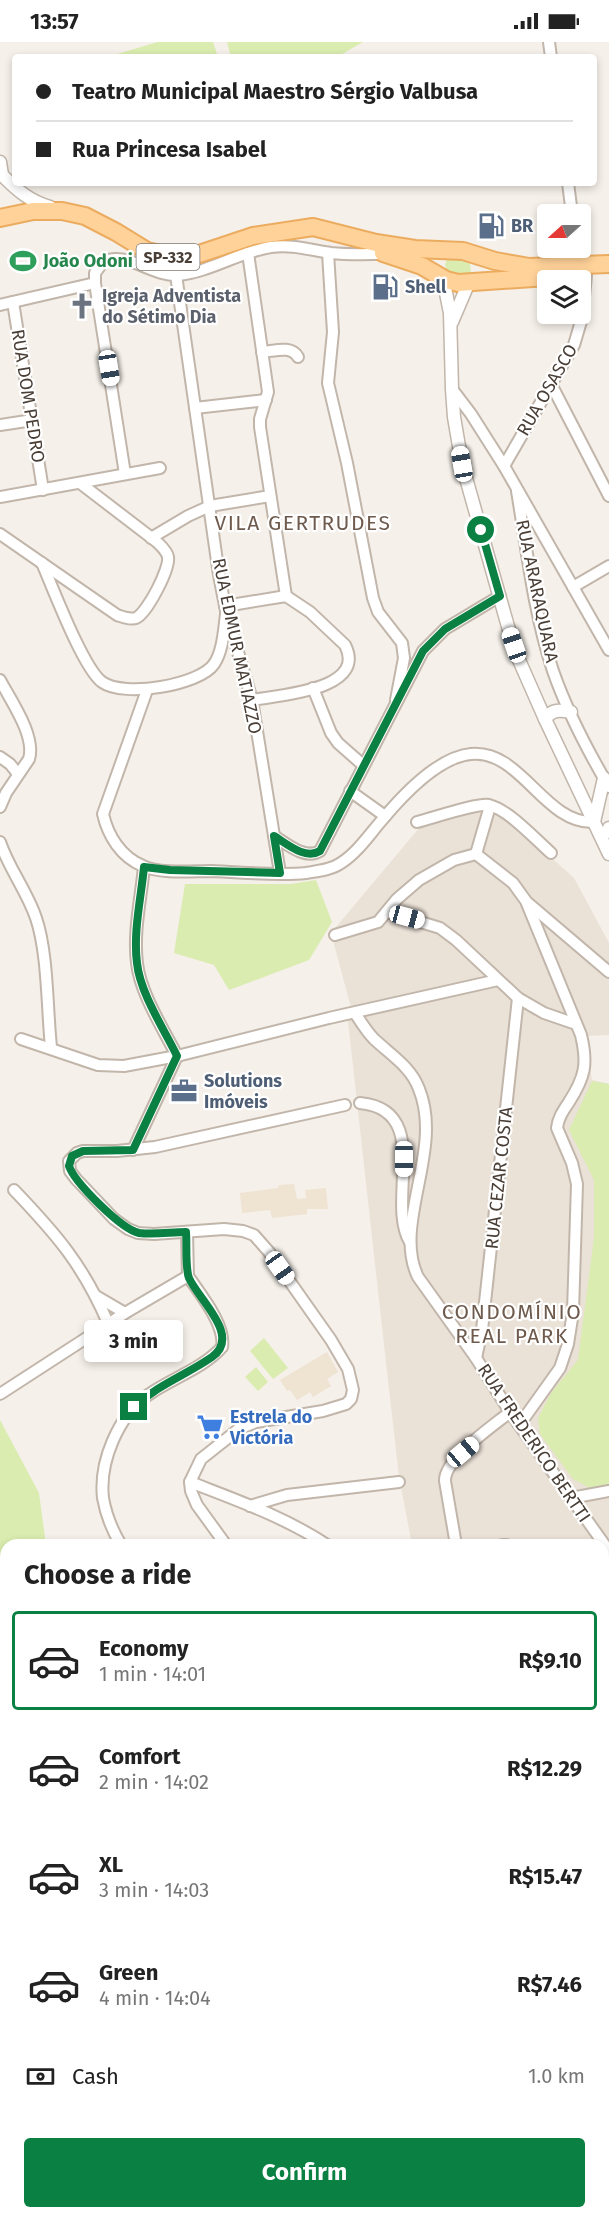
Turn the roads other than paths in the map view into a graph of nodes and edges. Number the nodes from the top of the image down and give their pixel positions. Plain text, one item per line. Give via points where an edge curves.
1 (0, 162) edge
2 (1, 177) edge
3 (568, 186) edge
4 (571, 204) edge
5 (56, 209) junction
6 (0, 218) edge
7 (288, 230) junction
8 (450, 250) junction
9 (248, 253) junction
10 (328, 253) junction
11 (468, 253) junction
12 (386, 254) junction
13 (579, 258) edge
14 (609, 264) edge
15 (582, 270) junction
16 (591, 271) edge
17 (609, 273) edge
18 (176, 275) junction
19 (537, 275) edge
20 (442, 278) junction
21 (469, 282) junction
22 (96, 284) junction
23 (13, 302) junction
24 (0, 305) edge
25 (580, 324) edge
26 (451, 326) junction
27 (262, 352) junction
28 (298, 357) dead end
29 (551, 384) junction
30 (452, 389) junction
31 (266, 400) junction
32 (195, 408) junction
33 (454, 417) junction
34 (33, 420) junction
35 (0, 425) edge
36 (478, 426) junction
37 (504, 466) junction
38 (160, 468) dead end
39 (126, 474) junction
40 (80, 483) junction
41 (43, 490) junction
42 (517, 491) junction
43 (270, 496) junction
44 (609, 496) edge
45 (0, 497) edge
46 (210, 506) junction
47 (0, 534) edge
48 (151, 537) junction
49 (42, 562) junction
50 (609, 566) edge
51 (71, 583) junction
52 (573, 587) junction
53 (56, 595) junction
54 (286, 596) junction
55 (500, 596) junction
56 (226, 609) junction
57 (609, 650) edge
58 (0, 680) edge
59 (313, 688) junction
60 (147, 690) junction
61 (252, 700) junction
62 (396, 700) junction
63 (571, 712) junction
64 (544, 719) junction
65 (0, 757) edge
66 (363, 765) junction
67 (18, 774) junction
68 (606, 782) edge
69 (350, 791) junction
70 (585, 804) junction
71 (490, 806) junction
72 (0, 807) edge
73 (560, 811) junction
74 (385, 816) junction
75 (417, 822) dead end
76 (594, 822) junction
77 (274, 836) junction
78 (0, 842) edge
79 (551, 853) dead end
80 (476, 854) junction
81 (609, 854) edge
82 (144, 867) junction
83 (280, 873) junction
84 (526, 901) junction
85 (388, 912) junction
86 (334, 935) dead end
87 (609, 972) edge
88 (498, 980) junction
89 (519, 998) junction
90 (355, 1013) junction
91 (576, 1023) junction
92 (21, 1039) dead end
93 (51, 1047) junction
94 (177, 1056) junction
95 (360, 1103) dead end
96 (345, 1105) dead end
97 (133, 1150) junction
98 (14, 1190) dead end
99 (186, 1232) junction
100 (410, 1242) junction
101 (188, 1276) junction
102 (96, 1296) junction
103 (125, 1313) junction
104 (108, 1323) junction
105 (476, 1358) junction
106 (0, 1394) edge
107 (510, 1412) junction
108 (520, 1424) junction
109 (190, 1482) junction
110 (399, 1482) dead end
111 (609, 1491) edge
112 (571, 1498) junction
113 (250, 1506) junction
114 (117, 1539) edge
115 (222, 1539) edge
116 (318, 1539) edge
117 (455, 1539) edge
118 (600, 1539) edge

1 - 2 street
2 - 5 street via 34,202
3 - 4 street
5 - 6 main road, SP-332
5 - 7 main road, SP-332 via 85,216 147,251 174,257
7 - 8 main road, SP-332 via 313,227 405,248
7 - 12 main road, SP-332
8 - 11 main road, SP-332
8 - 20 main road via 441,262
9 - 10 street via 283,245
9 - 18 street
9 - 27 street
10 - 12 street
10 - 62 street via 333,332 328,383 373,598 378,612 402,643 404,658
11 - 15 main road, SP-332 via 529,267
11 - 21 main road via 474,266
12 - 20 main road, SP-332
13 - 15 street, RUA OSASCO
14 - 15 main road, SP-332
16 - 17 main road, SP-332
18 - 22 street via 118,258 103,262 95,273
18 - 32 street, RUA EDMUR MATIAZZO
19 - 21 main road, SP-332
20 - 21 main road, SP-332
20 - 26 street
21 - 26 street
22 - 23 street
22 - 39 street
23 - 24 street
23 - 34 street, RUA DOM PEDRO
25 - 29 street, RUA OSASCO via 574,345
26 - 30 street
27 - 28 street via 289,350
27 - 31 street
29 - 37 street, RUA OSASCO
29 - 44 street
30 - 33 street
30 - 36 street
31 - 32 street
31 - 43 street via 260,427
32 - 46 street, RUA EDMUR MATIAZZO
33 - 36 street
33 - 55 street via 462,464
34 - 35 street
34 - 41 street, RUA DOM PEDRO
36 - 37 street
37 - 42 street
38 - 39 street
39 - 40 street
40 - 41 street
40 - 48 street
41 - 45 street
42 - 52 street
42 - 63 street, RUA ARARAQUARA via 542,631 553,671
43 - 46 street
43 - 54 street
46 - 48 street
46 - 56 street, RUA EDMUR MATIAZZO
47 - 49 street
48 - 51 street via 164,548 168,564 151,601 134,618 117,615
49 - 51 street
49 - 53 street
50 - 52 street
51 - 53 street
52 - 57 street
53 - 60 street via 84,656 102,682 129,691
54 - 56 street
54 - 59 street via 327,627 349,652 346,672 337,680
55 - 62 street via 433,639
55 - 64 street via 519,660
56 - 60 street via 214,664 199,675
56 - 61 street, RUA EDMUR MATIAZZO
58 - 67 street via 30,744 29,759
59 - 61 street
59 - 66 street via 331,733
60 - 82 street via 103,814 118,848
61 - 77 street, RUA EDMUR MATIAZZO
62 - 66 street
63 - 64 street via 555,711
63 - 68 street, RUA ARARAQUARA
64 - 70 street
65 - 67 street
66 - 69 street
67 - 72 street
68 - 76 street
69 - 74 street
69 - 77 street via 320,851 302,853
70 - 73 street via 577,812
70 - 76 street
71 - 75 street
71 - 79 street via 509,816
71 - 80 street
73 - 74 street via 494,757 469,754 440,765
73 - 76 street via 579,821
74 - 83 street via 342,863 320,871
76 - 81 street
77 - 83 street, RUA EDMUR MATIAZZO
78 - 93 street via 37,919
80 - 84 street via 513,883
80 - 85 street via 454,860 419,880
82 - 83 street
82 - 94 street via 137,965
84 - 87 street
84 - 91 street
85 - 86 street via 372,925
85 - 88 street via 440,928
88 - 89 street
88 - 90 street
89 - 91 street via 544,1013
89 - 105 street, RUA CEZAR COSTA
90 - 94 street
90 - 100 street, RUA FREDERICO BERTTI via 373,1038 413,1076 424,1107 428,1124
91 - 108 street via 584,1048 585,1072 557,1128 577,1184 573,1312 560,1368
92 - 93 street
93 - 94 street via 111,1067
94 - 97 street
95 - 100 street, RUA FREDERICO BERTTI via 380,1107 399,1131 404,1159 403,1225
96 - 97 street
97 - 99 street via 77,1153 69,1166 76,1179 128,1229 154,1234
98 - 102 street via 58,1238
99 - 101 street
99 - 109 street via 243,1231 259,1240 331,1340 348,1369 353,1390 351,1399 338,1408 256,1422 239,1429 201,1459
100 - 105 street, RUA FREDERICO BERTTI via 418,1277
101 - 103 street
101 - 114 street via 218,1323 222,1347 146,1396 123,1421 111,1445 103,1495
102 - 103 street
102 - 104 street
103 - 104 street
104 - 106 street
105 - 107 street, RUA FREDERICO BERTTI
107 - 108 street, RUA FREDERICO BERTTI
107 - 117 street via 446,1471
108 - 112 street, RUA FREDERICO BERTTI
109 - 113 street
109 - 115 street via 197,1506
110 - 113 street via 287,1495
111 - 112 street
112 - 118 street, RUA FREDERICO BERTTI
113 - 116 street

